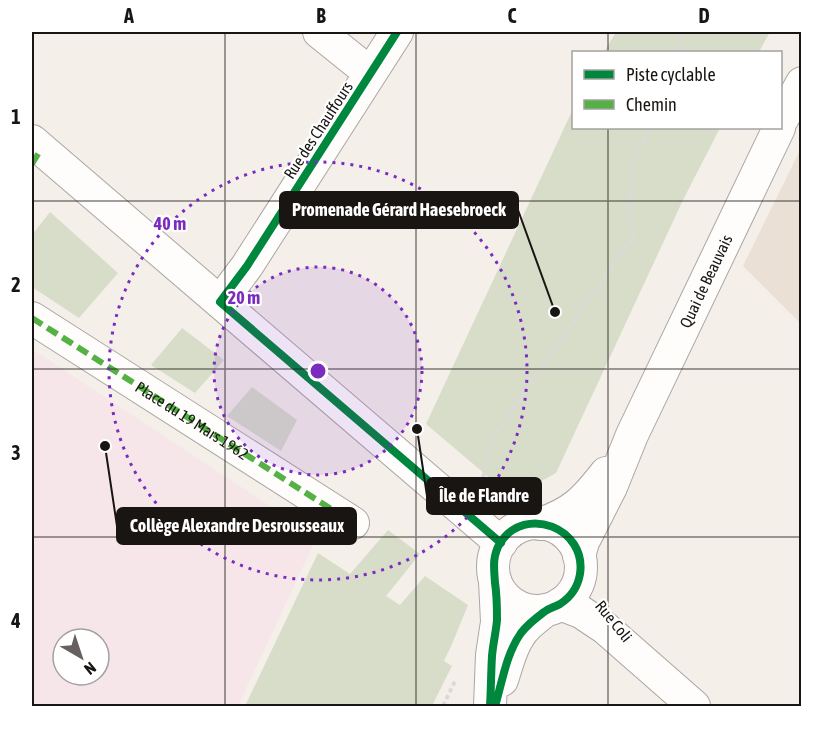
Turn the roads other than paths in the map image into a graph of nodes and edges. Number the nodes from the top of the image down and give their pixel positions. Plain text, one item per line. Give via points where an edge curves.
1 (319, 32) edge
2 (397, 32) edge
3 (370, 74) junction
4 (801, 83) edge
5 (782, 119) edge
6 (778, 129) edge
7 (35, 152) edge
8 (220, 302) junction
9 (32, 318) edge
10 (632, 435) junction
11 (353, 523) dead end
12 (540, 524) junction
13 (501, 543) junction
14 (579, 567) junction
15 (495, 581) junction
16 (553, 607) junction
17 (647, 666) junction
18 (490, 706) edge
19 (495, 706) edge
20 (694, 706) edge

1 - 3 street
2 - 3 street, Rue des Chauffours
3 - 8 street, Rue des Chauffours
4 - 5 street
6 - 10 street, Quai de Beauvais
7 - 8 street
8 - 13 street
9 - 11 street, Place du 19 Mars 1962
10 - 12 street, Quai de Beauvais via 595,487 574,508
10 - 14 street, Quai de Beauvais via 583,542
12 - 13 street via 520,526
12 - 14 street via 565,533 574,544
13 - 15 street via 493,561
14 - 16 street via 574,590
14 - 17 street, Rue Coli
15 - 16 street via 507,599 519,607 532,611
15 - 18 street via 497,622
16 - 17 street, Rue Coli via 590,617
16 - 19 street via 527,625 514,644
17 - 20 street, Rue Coli

